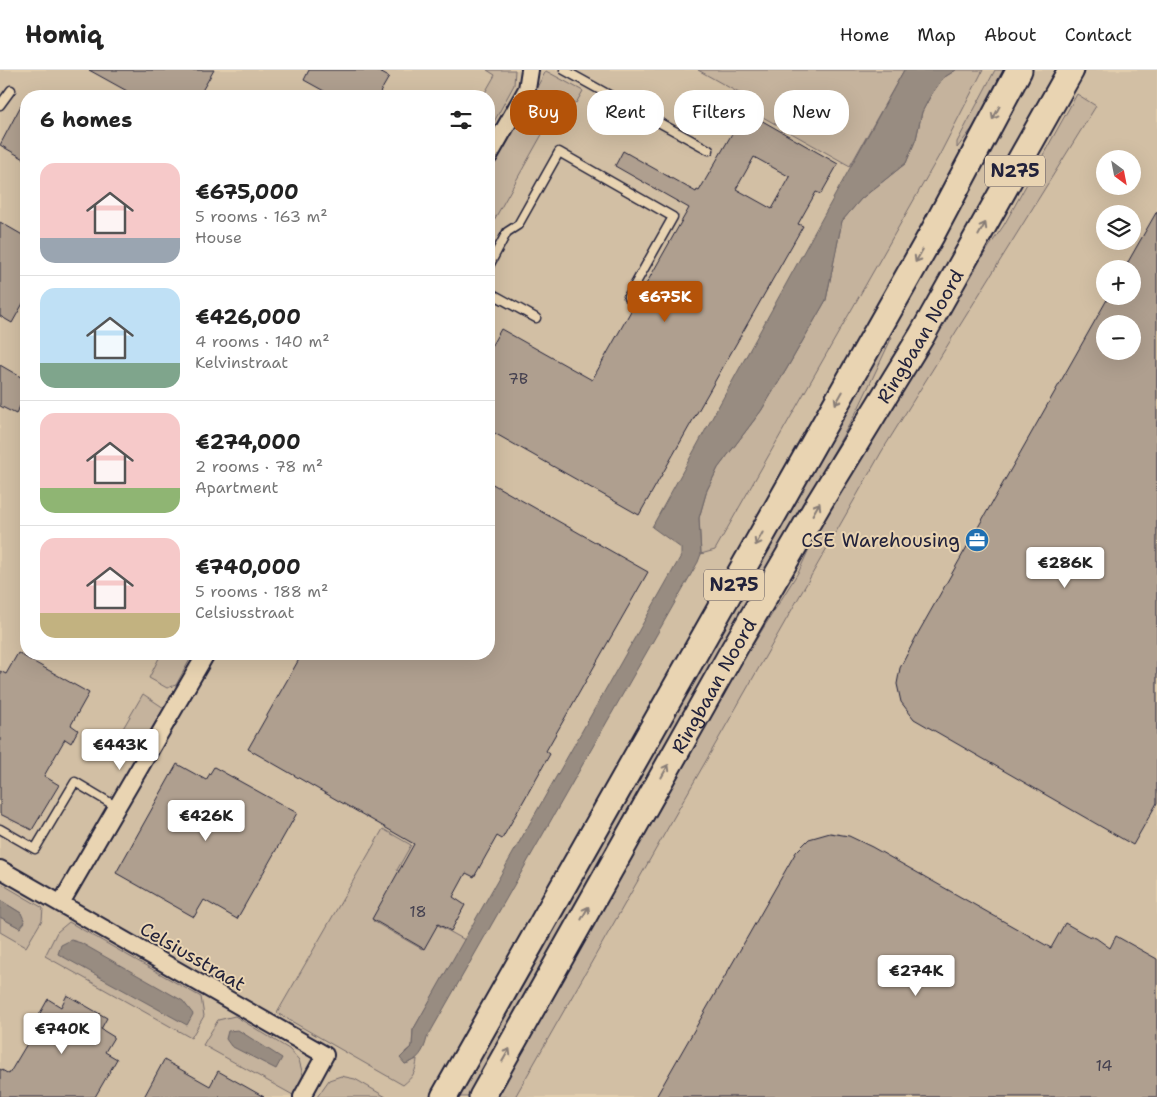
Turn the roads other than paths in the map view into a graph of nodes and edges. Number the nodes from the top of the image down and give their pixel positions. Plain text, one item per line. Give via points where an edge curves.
1 (530, 70) edge
2 (564, 70) edge
3 (1018, 70) edge
4 (1071, 70) edge
5 (11, 90) dead end
6 (0, 105) edge
7 (495, 145) edge
8 (709, 150) dead end
9 (495, 255) edge
10 (495, 295) edge
11 (628, 297) dead end
12 (536, 318) dead end
13 (202, 660) edge
14 (117, 806) junction
15 (0, 829) edge
16 (0, 869) edge
17 (61, 903) junction
18 (302, 1097) edge
19 (444, 1097) edge
20 (482, 1097) edge

1 - 7 street via 527,89
2 - 8 lane
3 -> 19 main road, Ringbaan Noord / N275 via 932,234
20 -> 4 main road, Ringbaan Noord / N275 via 734,649 922,335
5 - 6 lane
9 - 11 lane via 507,232 518,225 559,152 673,218
10 - 12 lane
13 - 14 street
14 - 15 lane via 75,782 35,849
14 - 17 street
16 - 17 street, Celsiusstraat
17 - 18 street, Celsiusstraat via 325,1055

